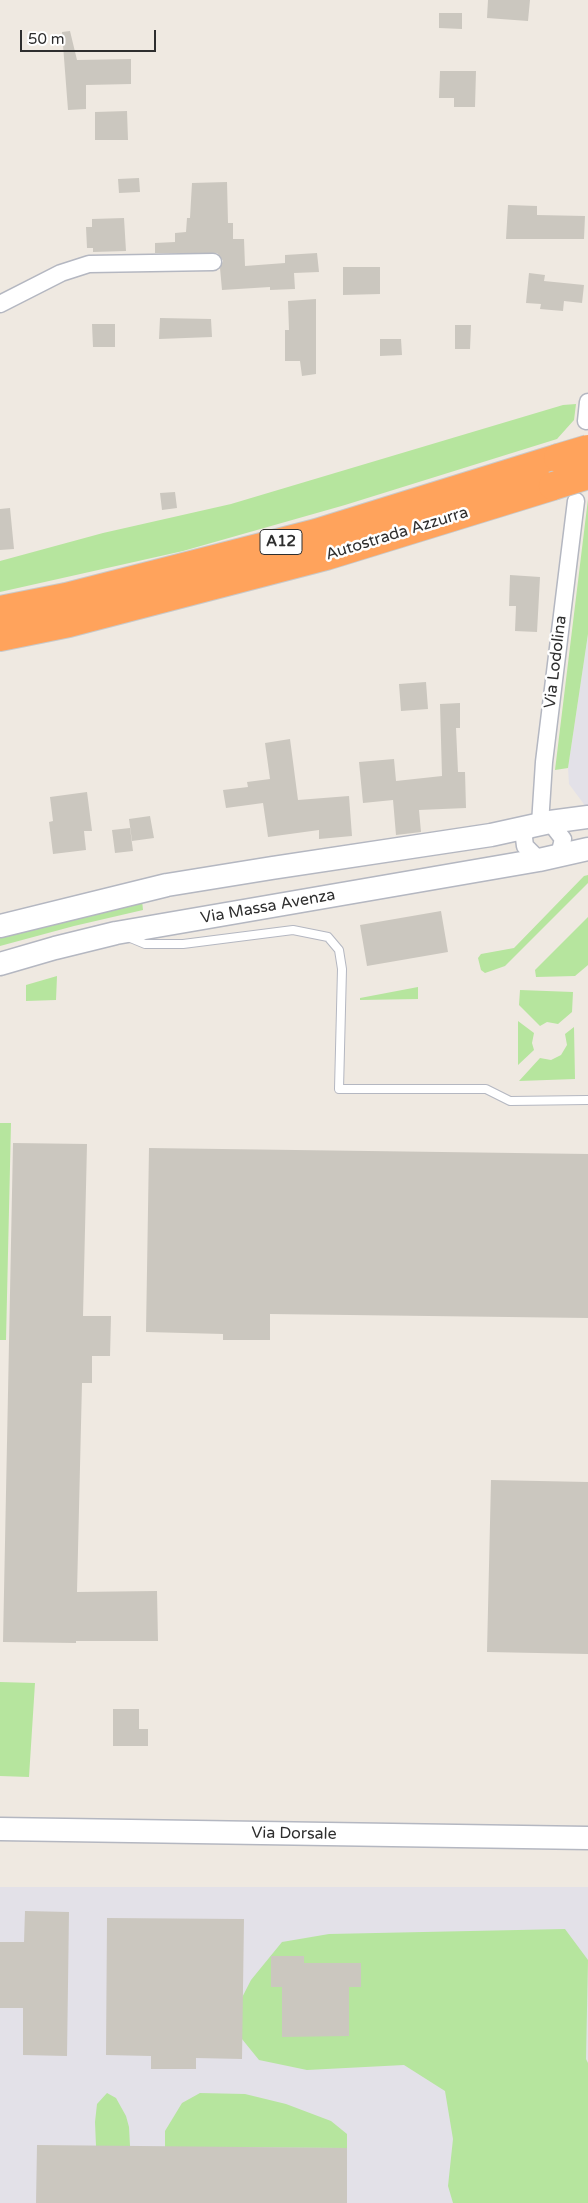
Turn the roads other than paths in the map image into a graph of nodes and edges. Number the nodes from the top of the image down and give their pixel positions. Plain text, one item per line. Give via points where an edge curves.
1 (213, 262) dead end
2 (0, 304) edge
3 (588, 402) edge
4 (586, 421) dead end
5 (588, 449) edge
6 (588, 475) edge
7 (576, 501) dead end
8 (0, 610) edge
9 (0, 637) edge
10 (588, 817) edge
11 (539, 825) junction
12 (588, 849) edge
13 (549, 858) junction
14 (167, 886) junction
15 (0, 912) edge
16 (0, 926) edge
17 (116, 933) junction
18 (0, 964) edge
19 (588, 1100) edge
20 (0, 1829) edge
21 (588, 1838) edge

1 - 2 street via 89,264 61,273
3 - 4 street
5 - 8 highway, Autostrada Azzurra / A12, bridge via 316,533 66,597
6 - 9 highway, Autostrada Azzurra / A12, bridge via 326,556
7 - 11 street, Via Lodolina
10 - 11 main road
11 - 13 street via 563,839
11 - 13 street via 524,838 525,846
11 - 14 main road
12 - 13 main road, Via Massa Avenza
13 - 17 main road, Via Massa Avenza
14 - 15 main road via 109,886
14 - 16 main road
17 - 18 main road, Via Massa Avenza
17 - 19 lane via 145,944 184,944 294,930 328,937 339,950 342,970 339,1089 486,1089 510,1101
20 - 21 main road, Via Dorsale

